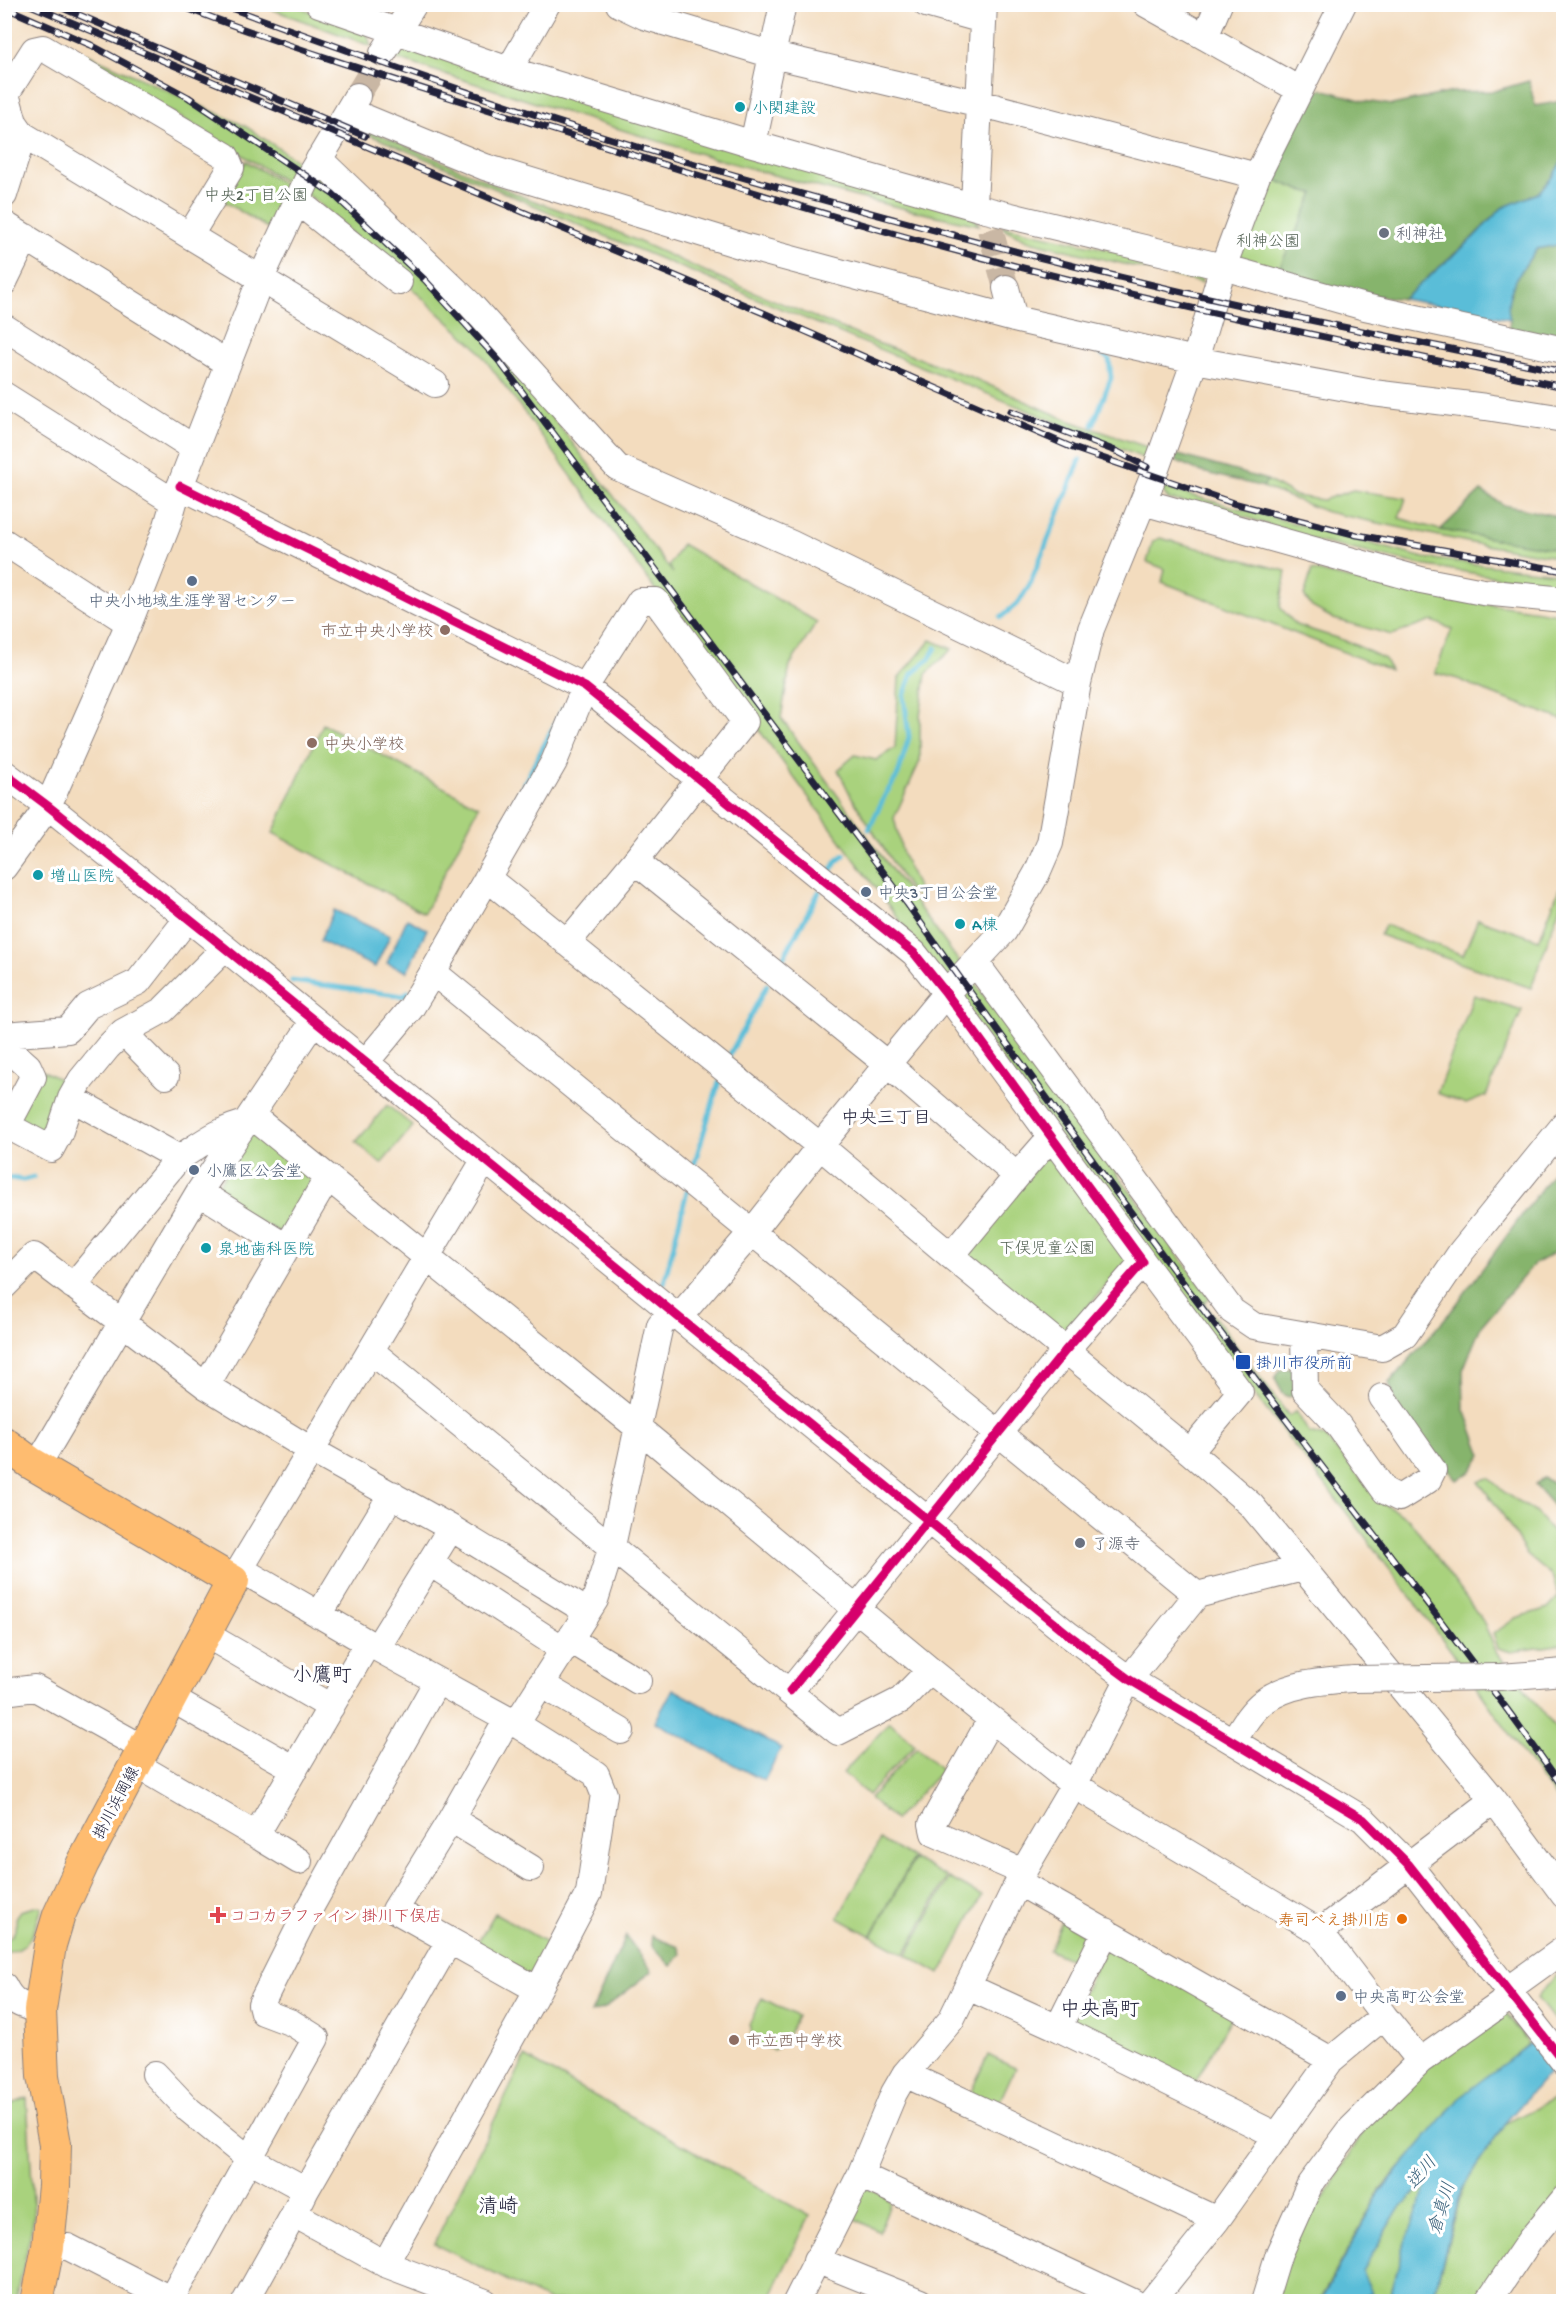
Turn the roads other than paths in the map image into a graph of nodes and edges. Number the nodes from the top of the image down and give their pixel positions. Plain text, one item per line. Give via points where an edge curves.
1 (319, 4) edge
2 (414, 4) edge
3 (547, 4) edge
4 (619, 4) edge
5 (783, 4) edge
6 (926, 4) edge
7 (1146, 4) edge
8 (1219, 4) edge
9 (1343, 4) edge
10 (646, 10) edge
11 (984, 12) edge
12 (1205, 38) junction
13 (389, 43) junction
14 (773, 55) junction
15 (509, 70) junction
16 (1300, 90) junction
17 (989, 106) junction
18 (23, 135) junction
19 (753, 144) junction
20 (319, 159) junction
21 (1257, 176) junction
22 (4, 195) edge
23 (297, 201) junction
24 (983, 214) junction
25 (15, 230) edge
26 (190, 235) junction
27 (1223, 267) junction
28 (261, 278) junction
29 (4, 282) edge
30 (399, 282) dead end
31 (1006, 288) tunnel mouth
32 (1014, 319) junction
33 (4, 327) edge
34 (1563, 350) edge
35 (1195, 360) junction
36 (227, 363) junction
37 (435, 384) dead end
38 (4, 395) edge
39 (1563, 419) edge
40 (195, 448) junction
41 (177, 494) junction
42 (1143, 502) junction
43 (4, 542) edge
44 (1563, 600) edge
45 (129, 623) junction
46 (1078, 683) junction
47 (585, 687) junction
48 (4, 773) edge
49 (700, 780) junction
50 (48, 806) junction
51 (635, 861) junction
52 (4, 867) edge
53 (487, 878) junction
54 (188, 918) junction
55 (567, 943) junction
56 (225, 948) junction
57 (975, 962) junction
58 (433, 972) junction
59 (946, 993) junction
60 (314, 1021) junction
61 (123, 1032) junction
62 (4, 1035) edge
63 (4, 1045) edge
64 (365, 1063) junction
65 (887, 1064) junction
66 (166, 1076) dead end
67 (71, 1098) junction
68 (250, 1120) junction
69 (6, 1125) edge
70 (1563, 1125) edge
71 (1051, 1137) junction
72 (820, 1146) junction
73 (179, 1158) junction
74 (484, 1161) junction
75 (1017, 1176) junction
76 (328, 1178) junction
77 (199, 1192) junction
78 (752, 1232) junction
79 (287, 1248) junction
80 (951, 1256) junction
81 (426, 1257) junction
82 (1143, 1262) junction
83 (4, 1286) edge
84 (73, 1286) junction
85 (674, 1315) junction
86 (120, 1322) junction
87 (1304, 1335) junction
88 (371, 1351) junction
89 (1065, 1351) junction
90 (206, 1386) junction
91 (1382, 1397) dead end
92 (637, 1427) junction
93 (999, 1433) junction
94 (4, 1443) edge
95 (311, 1450) junction
96 (1190, 1452) junction
97 (37, 1466) junction
98 (392, 1494) junction
99 (928, 1520) junction
100 (451, 1528) junction
101 (612, 1546) junction
102 (430, 1563) junction
103 (1303, 1568) junction
104 (237, 1575) junction
105 (1197, 1595) junction
106 (855, 1609) junction
107 (586, 1611) junction
108 (319, 1615) junction
109 (205, 1634) junction
110 (566, 1644) junction
111 (373, 1646) junction
112 (930, 1670) junction
113 (1563, 1672) edge
114 (1130, 1680) junction
115 (437, 1681) junction
116 (638, 1681) dead end
117 (541, 1684) junction
118 (790, 1691) junction
119 (4, 1692) edge
120 (170, 1698) junction
121 (331, 1707) junction
122 (991, 1719) junction
123 (512, 1722) junction
124 (621, 1731) dead end
125 (1234, 1740) junction
126 (139, 1756) junction
127 (295, 1769) junction
128 (1074, 1785) junction
129 (1494, 1800) junction
130 (451, 1819) junction
131 (256, 1835) junction
132 (299, 1862) dead end
133 (1409, 1865) junction
134 (531, 1868) dead end
135 (1020, 1877) junction
136 (1563, 1895) edge
137 (1106, 1931) junction
138 (1320, 1932) junction
139 (449, 1941) junction
140 (1563, 1949) edge
141 (4, 1986) edge
142 (968, 1987) junction
143 (538, 1990) junction
144 (1511, 1995) junction
145 (40, 2010) junction
146 (1384, 2016) junction
147 (1058, 2028) junction
148 (1331, 2060) junction
149 (1420, 2061) junction
150 (1563, 2062) edge
151 (155, 2074) dead end
152 (905, 2074) junction
153 (1278, 2136) junction
154 (249, 2159) junction
155 (860, 2175) junction
156 (306, 2190) junction
157 (1563, 2199) edge
158 (294, 2214) junction
159 (1217, 2220) junction
160 (48, 2247) junction
161 (816, 2260) junction
162 (385, 2264) junction
163 (174, 2300) edge
164 (36, 2301) edge
165 (245, 2301) edge
166 (485, 2301) edge
167 (796, 2301) edge
168 (920, 2301) edge
169 (1133, 2301) edge
170 (1151, 2301) edge
171 (1264, 2301) edge
172 (1488, 2301) edge

1 - 13 street
2 - 13 street
3 - 15 street
4 - 10 street
5 - 14 street
6 - 11 street
7 - 12 street
8 - 12 street
9 - 16 street
10 - 14 street
11 - 17 street
12 - 16 street
13 - 15 street
14 - 17 street
14 - 19 street
15 - 19 street
16 - 21 street
17 - 21 street
17 - 24 street
18 - 22 street
18 - 26 street
18 - 26 street via 14,122 6,94 34,50 43,48 226,156 231,168
19 - 24 street
20 - 23 street
20 - 32 street via 353,103 485,167 742,246
20 - 46 street via 470,304 617,467 792,544
21 - 27 street
23 - 28 street
23 - 30 street
24 - 27 street
25 - 29 street
25 - 36 street
26 - 28 street
27 - 34 street via 1365,307
27 - 35 street
28 - 36 street
28 - 37 street
31 - 32 street
32 - 35 street
33 - 40 street
35 - 39 street via 1373,393
35 - 42 street
36 - 40 street
38 - 41 street
40 - 41 street
41 - 45 street
41 - 47 street
42 - 44 street via 1421,580 1483,592
42 - 46 street via 1090,629
43 - 45 street
45 - 50 street
46 - 57 street via 1050,843 1019,908
47 - 49 street
47 - 49 street via 640,601 656,601 745,722
47 - 53 street via 554,762
48 - 50 street
49 - 51 street
49 - 59 street via 914,953
50 - 52 street
50 - 54 street
51 - 55 street
51 - 65 street
53 - 55 street
53 - 58 street
54 - 56 street
54 - 62 street via 138,982 88,1006 68,1030
55 - 72 street
56 - 60 street
56 - 61 street via 164,1010
57 - 59 street
57 - 87 street via 1232,1311 1254,1326
58 - 64 street via 411,1008
58 - 78 street
59 - 65 street
59 - 71 street
60 - 64 street
60 - 68 street
61 - 66 street
61 - 67 street via 81,1080
63 - 69 street via 28,1066 33,1077
64 - 74 street
65 - 72 street
65 - 75 street
67 - 69 street via 51,1149
67 - 73 street
68 - 73 street
68 - 76 street
68 - 77 street
70 - 87 street via 1461,1252 1406,1335 1382,1348
71 - 75 street
71 - 82 street
72 - 78 street
72 - 80 street
73 - 84 street
74 - 81 street
74 - 85 street
75 - 80 street
76 - 79 street
76 - 81 street
77 - 79 street
77 - 86 street
78 - 85 street
78 - 93 street
79 - 90 street
80 - 89 street
81 - 88 street
81 - 92 street
82 - 89 street
82 - 96 street via 1240,1392
83 - 84 street via 34,1256
84 - 86 street
85 - 92 street via 660,1326
85 - 99 street
86 - 90 street
86 - 97 street
87 - 91 street via 1305,1390 1338,1425 1385,1491 1399,1498 1428,1480 1433,1470
88 - 95 street
88 - 101 street
89 - 93 street
89 - 96 street
90 - 95 street
92 - 101 street
92 - 106 street
93 - 99 street
93 - 105 street
94 - 97 main road
95 - 98 street
95 - 104 street
96 - 103 street via 1251,1505
97 - 104 main road
98 - 100 street
98 - 108 street
99 - 106 street
99 - 114 street
100 - 102 street
100 - 107 street
101 - 107 street via 595,1600
101 - 118 street
102 - 110 street
102 - 111 street
103 - 105 street
103 - 129 street
104 - 108 street
104 - 109 main road, 掛川浜岡線
105 - 114 street
106 - 112 street
106 - 118 street
107 - 110 street
108 - 111 street
109 - 120 main road, 掛川浜岡線
109 - 121 street
110 - 116 street
110 - 117 street
111 - 115 street
111 - 121 street
112 - 118 street via 901,1700 838,1732
112 - 122 street
113 - 125 street, bridge via 1314,1682 1262,1703
114 - 125 street
114 - 128 street
115 - 123 street
115 - 154 street via 300,1926 261,2004 263,2012 316,2038
117 - 123 street
117 - 124 street
119 - 126 street via 35,1688
120 - 126 main road, 掛川浜岡線
120 - 127 street
121 - 127 street
122 - 128 street
122 - 135 street via 932,1824 934,1833
123 - 130 street
123 - 143 street via 596,1774 604,1794 589,1893
125 - 133 street via 1364,1819
126 - 131 street
126 - 145 main road, 掛川浜岡線 via 59,1915
127 - 131 street
128 - 135 street
128 - 138 street
129 - 133 street
129 - 136 street
130 - 134 street
130 - 139 street via 395,1910
131 - 132 street
133 - 138 street
133 - 144 street
135 - 137 street
135 - 142 street
137 - 147 street
137 - 148 street
138 - 146 street
139 - 143 street
139 - 156 street
140 - 144 street
141 - 145 street via 14,2002
142 - 147 street
142 - 152 street via 951,2020
143 - 162 street
144 - 149 street
144 - 150 street
145 - 160 main road, 掛川浜岡線 via 43,2076 55,2144
146 - 148 street
146 - 149 street
147 - 153 street
148 - 153 street
149 - 171 street via 1351,2129 1310,2184 1279,2253
151 - 154 street via 189,2110
152 - 155 street
152 - 159 street
153 - 159 street
154 - 156 street
154 - 163 street
155 - 161 street
155 - 169 street
156 - 158 street
157 - 172 street
158 - 162 street
158 - 165 street
159 - 170 street
160 - 163 street via 68,2247
160 - 164 main road, 掛川浜岡線
161 - 167 street
161 - 168 street
162 - 166 street

